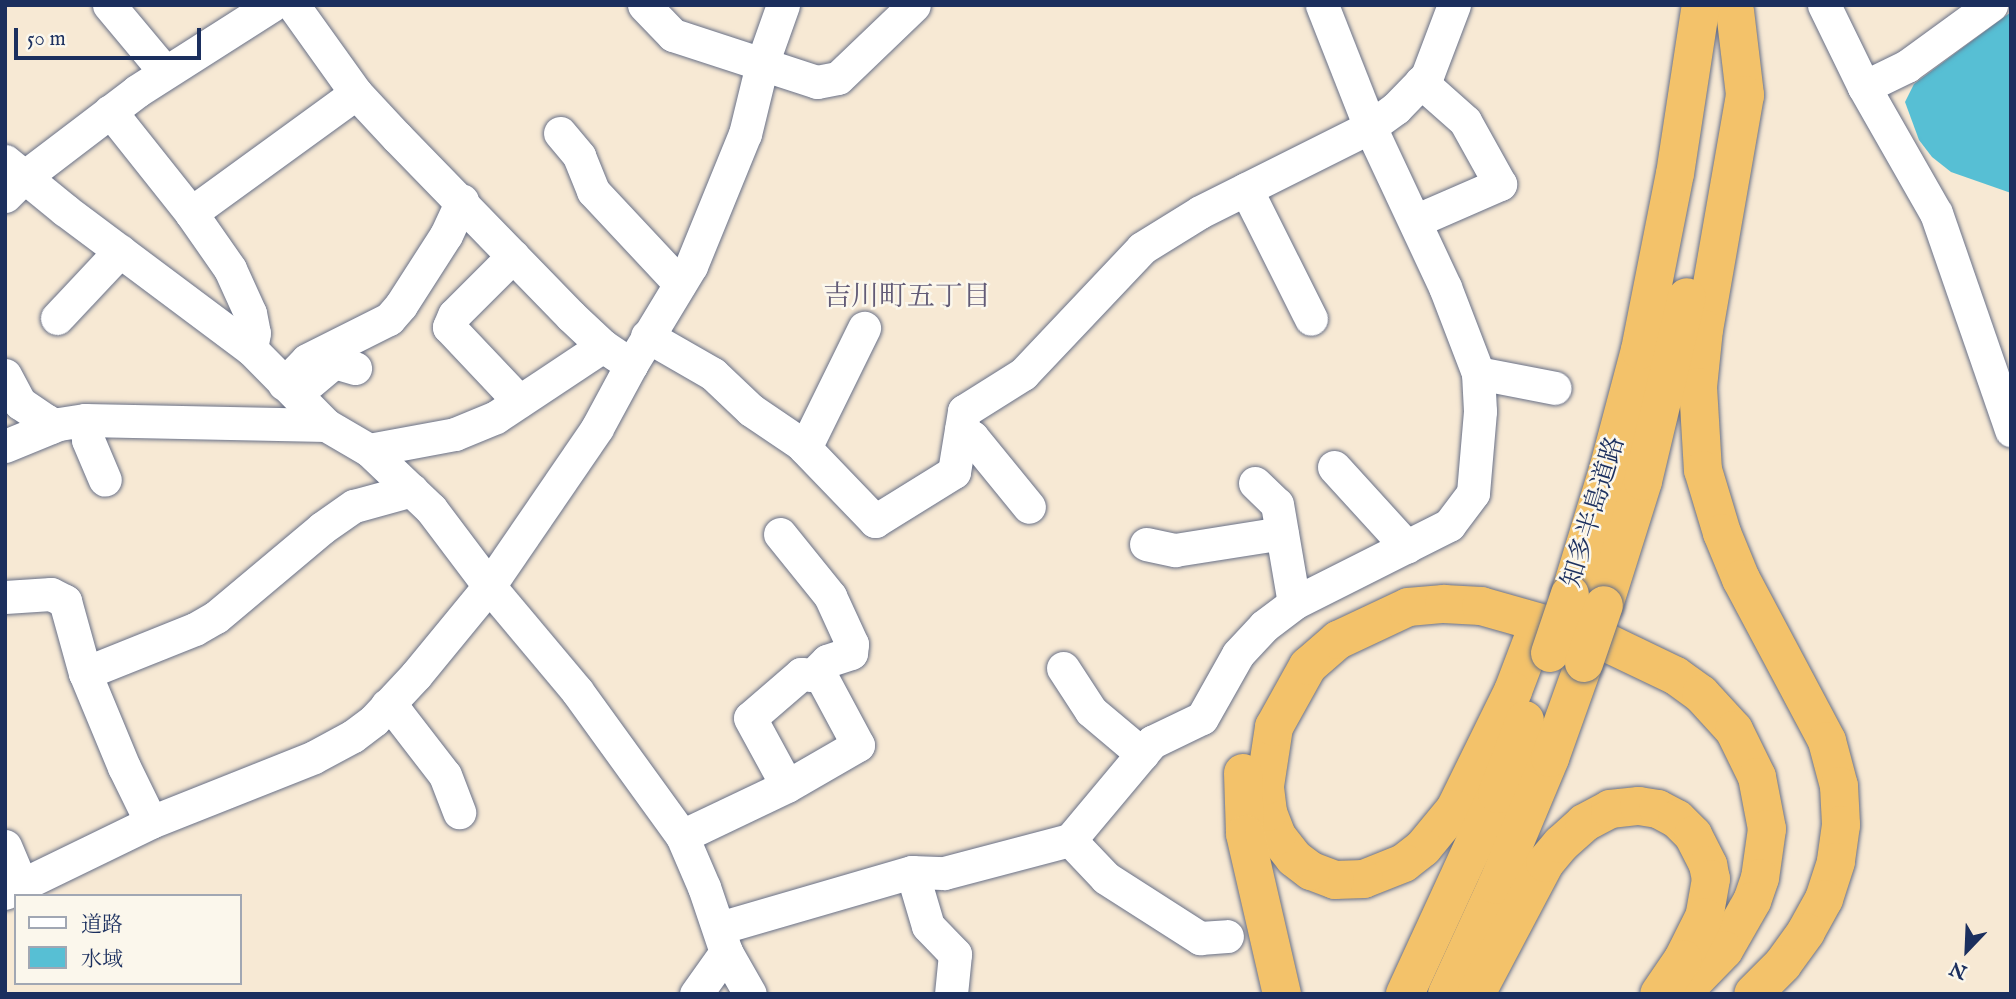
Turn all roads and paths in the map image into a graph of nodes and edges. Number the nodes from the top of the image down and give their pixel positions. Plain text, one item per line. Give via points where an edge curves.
1 (109, 5) edge
2 (272, 5) edge
3 (293, 5) edge
4 (644, 5) edge
5 (783, 5) edge
6 (914, 5) edge
7 (1322, 5) edge
8 (1454, 5) edge
9 (1824, 5) edge
10 (1991, 5) edge
11 (1724, 7) edge
12 (762, 64) junction
13 (165, 72) junction
14 (1422, 82) junction
15 (1864, 87) junction
16 (356, 93) junction
17 (110, 111) junction
18 (1370, 127) junction
19 (560, 132) dead end
20 (11, 178) edge
21 (1246, 189) junction
22 (462, 201) junction
23 (191, 213) junction
24 (1415, 221) junction
25 (120, 251) junction
26 (513, 256) junction
27 (680, 284) junction
28 (57, 318) dead end
29 (1311, 319) dead end
30 (864, 328) dead end
31 (648, 336) junction
32 (603, 346) junction
33 (251, 349) junction
34 (631, 365) junction
35 (355, 368) dead end
36 (1478, 373) junction
37 (5, 375) edge
38 (1555, 388) dead end
39 (290, 389) junction
40 (820, 390) dead end
41 (519, 401) junction
42 (85, 420) junction
43 (326, 425) junction
44 (50, 427) junction
45 (961, 430) junction
46 (2011, 430) edge
47 (801, 444) junction
48 (5, 446) edge
49 (369, 450) junction
50 (1334, 467) dead end
51 (105, 480) dead end
52 (1255, 483) dead end
53 (412, 490) junction
54 (1029, 507) dead end
55 (1282, 533) junction
56 (780, 534) dead end
57 (1146, 544) dead end
58 (1407, 547) junction
59 (489, 586) junction
60 (1575, 595) junction
61 (5, 597) edge
62 (1294, 604) junction
63 (1555, 652) junction
64 (1063, 668) dead end
65 (85, 673) junction
66 (813, 675) junction
67 (387, 705) junction
68 (1142, 754) junction
69 (787, 786) junction
70 (459, 812) dead end
71 (151, 822) junction
72 (682, 836) junction
73 (1070, 840) junction
74 (5, 846) edge
75 (912, 872) junction
76 (13, 889) edge
77 (1227, 936) dead end
78 (723, 940) junction
79 (696, 994) edge
80 (750, 994) edge
81 (951, 994) edge
82 (1282, 994) edge
83 (1405, 994) edge
84 (1447, 994) edge
85 (1476, 994) edge
86 (1659, 994) edge
87 (1681, 994) edge
88 (1718, 994) edge
89 (1753, 994) edge

1 - 13 street
2 - 13 street
3 - 16 street
4 - 12 street via 673,36
5 - 12 street
6 - 12 street via 838,78 817,82
7 - 18 street
8 - 14 street
9 - 15 street
10 - 15 street via 1907,66
11 - 60 highway, 知多半島道路 via 1663,231 1640,350
11 - 60 highway, 知多半島道路 via 1726,85 1692,275 1643,481
11 - 89 highway via 1745,95 1703,341 1698,387 1703,470 1741,579 1827,741 1839,786 1836,862 1824,899 1791,954
12 - 27 street via 745,134
13 - 17 street
14 - 18 street
14 - 24 street via 1465,121 1500,184
15 - 46 street via 1936,214
16 - 22 street
16 - 23 street
17 - 20 street
17 - 23 street
18 - 21 street
18 - 24 street
19 - 27 street via 579,156 593,191
20 - 25 street
21 - 29 street
21 - 45 street via 1142,248 1023,374 964,411
22 - 26 street
22 - 39 street via 446,235 389,319 307,360
23 - 33 street via 230,269 250,313
24 - 36 street
25 - 28 street
25 - 33 street
26 - 32 street
26 - 41 street via 454,315 449,327
27 - 31 street
30 - 47 street
31 - 34 street
31 - 47 street via 713,374 751,410
32 - 34 street
32 - 41 street
33 - 39 street
34 - 59 street via 597,428
35 - 39 street via 334,362
36 - 38 street
36 - 58 street via 1480,411 1473,493 1449,525
37 - 44 street via 20,403
39 - 43 street
40 - 47 street
41 - 49 street via 496,417 455,434
42 - 43 street
42 - 44 street
42 - 51 street
43 - 49 street
44 - 48 street
45 - 47 street via 954,472 875,521
45 - 54 street via 972,437
49 - 53 street
50 - 58 street
52 - 55 street via 1277,504
53 - 59 street
53 - 65 street via 354,506 195,629
55 - 57 street via 1175,550
55 - 62 street
56 - 66 street via 830,596 852,644 851,653 827,661
58 - 62 street
59 - 67 street
59 - 72 street via 577,691
60 - 63 highway, 知多半島道路, bridge
60 - 63 highway
61 - 65 street via 51,594 65,601
62 - 68 street via 1264,626 1238,654 1202,718 1152,742
63 - 83 highway, 知多半島道路 via 1497,794
63 - 84 highway, 知多半島道路 via 1550,758
63 - 87 highway via 1513,691 1455,809 1423,848 1404,863 1364,879 1335,880 1311,871 1277,836 1268,812 1265,786 1274,727 1308,666 1338,640 1408,607 1444,604 1481,606 1601,640 1676,676 1701,694 1734,730 1757,777 1766,829 1752,901 1724,950
64 - 68 street via 1091,710
65 - 71 street
66 - 69 street via 801,674 750,718
66 - 69 street via 821,676 858,745
67 - 70 street via 446,775
67 - 71 street via 353,736 314,757
68 - 73 street
69 - 72 street
71 - 76 street
72 - 78 street
73 - 75 street via 944,873
73 - 77 street via 1106,878 1200,938
74 - 76 street
75 - 78 street
75 - 81 street via 928,926 955,954
78 - 79 street
78 - 80 street
82 - 88 highway via 1245,834 1242,800 1247,741 1265,688 1297,642 1344,609 1379,592 1419,583 1473,581 1610,620 1694,659 1730,688 1768,741 1788,802 1786,872 1767,927
85 - 86 highway via 1545,863 1561,844 1584,822 1611,809 1639,806 1677,819 1693,835 1710,879 1704,917

